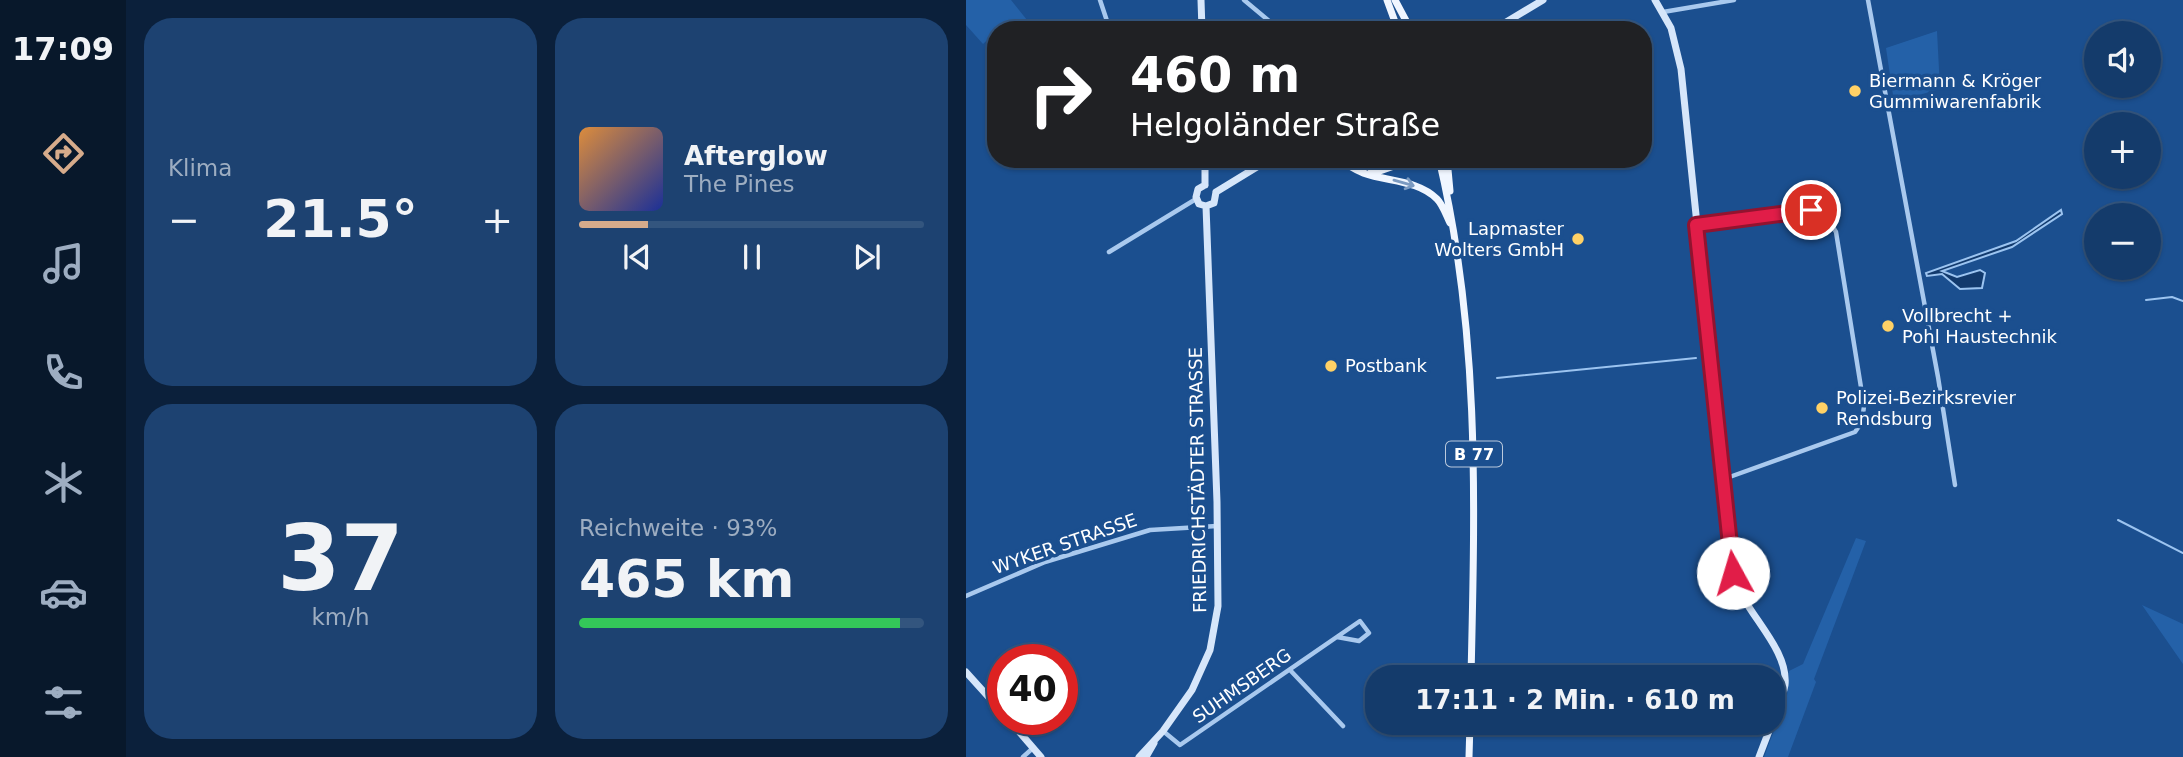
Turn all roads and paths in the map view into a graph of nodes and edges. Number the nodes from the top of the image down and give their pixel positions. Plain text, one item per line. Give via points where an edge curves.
1 (1100, 0) edge
2 (1201, 0) edge
3 (1244, 0) edge
4 (1387, 0) edge
5 (1395, 0) edge
6 (1543, 0) edge
7 (1655, 0) edge
8 (1734, 0) edge
9 (1868, 0) edge
10 (1663, 12) junction
11 (1107, 21) edge
12 (1202, 21) edge
13 (1269, 21) edge
14 (1395, 21) edge
15 (1406, 21) edge
16 (1508, 21) edge
17 (1205, 168) edge
18 (1255, 168) edge
19 (1355, 168) edge
20 (1365, 168) edge
21 (1388, 168) edge
22 (1441, 168) edge
23 (1448, 168) edge
24 (1205, 185) junction
25 (1216, 192) junction
26 (1196, 199) junction
27 (1206, 206) junction
28 (1453, 220) junction
29 (1696, 225) junction
30 (1455, 232) junction
31 (1109, 252) dead end
32 (1723, 479) junction
33 (1955, 485) dead end
34 (1218, 526) junction
35 (966, 596) edge
36 (1337, 636) junction
37 (1471, 665) edge
38 (1782, 665) edge
39 (1290, 670) junction
40 (966, 672) edge
41 (987, 695) edge
42 (1343, 726) dead end
43 (1161, 734) junction
44 (1022, 735) edge
45 (1469, 735) edge
46 (1767, 735) edge
47 (1034, 748) junction
48 (1023, 757) edge
49 (1041, 757) edge
50 (1139, 757) edge
51 (1146, 757) edge
52 (1469, 757) edge
53 (1759, 757) edge

1 - 11 street
2 - 12 street
3 - 13 street
4 - 14 main road
5 - 15 main road
6 - 16 street
7 - 10 street
8 - 10 street
9 - 33 street
10 - 29 street via 1678,52
17 - 24 street
18 - 25 street
19 -> 30 main road via 1428,192 1437,199
20 - 21 main road via 1374,173
22 - 28 main road, B 77
23 - 28 main road
24 - 25 street
24 - 26 street via 1198,189
25 - 27 street via 1214,203
26 - 27 street
26 - 31 street
27 - 34 street, FRIEDRICHSTÄDTER STRASSE
28 - 30 main road, B 77
29 - 32 street
29 - 32 street via 1811,210 1826,216 1836,233 1864,405 1855,432
30 - 37 main road, B 77 via 1474,424
32 - 38 street via 1735,581
34 - 35 street, WYKER STRASSE via 1150,530 1045,562
34 - 43 street, FRIEDRICHSTÄDTER STRASSE via 1218,606 1211,644 1192,690
36 - 36 street, SUHMSBERG via 1360,621 1369,633 1359,641
36 - 39 street, SUHMSBERG
39 - 42 street
39 - 43 street, SUHMSBERG via 1180,746
40 - 41 street
43 - 50 street, FRIEDRICHSTÄDTER STRASSE
43 - 51 street, FRIEDRICHSTÄDTER STRASSE
44 - 47 street
45 - 52 main road
46 - 53 street
47 - 48 street
47 - 49 street

